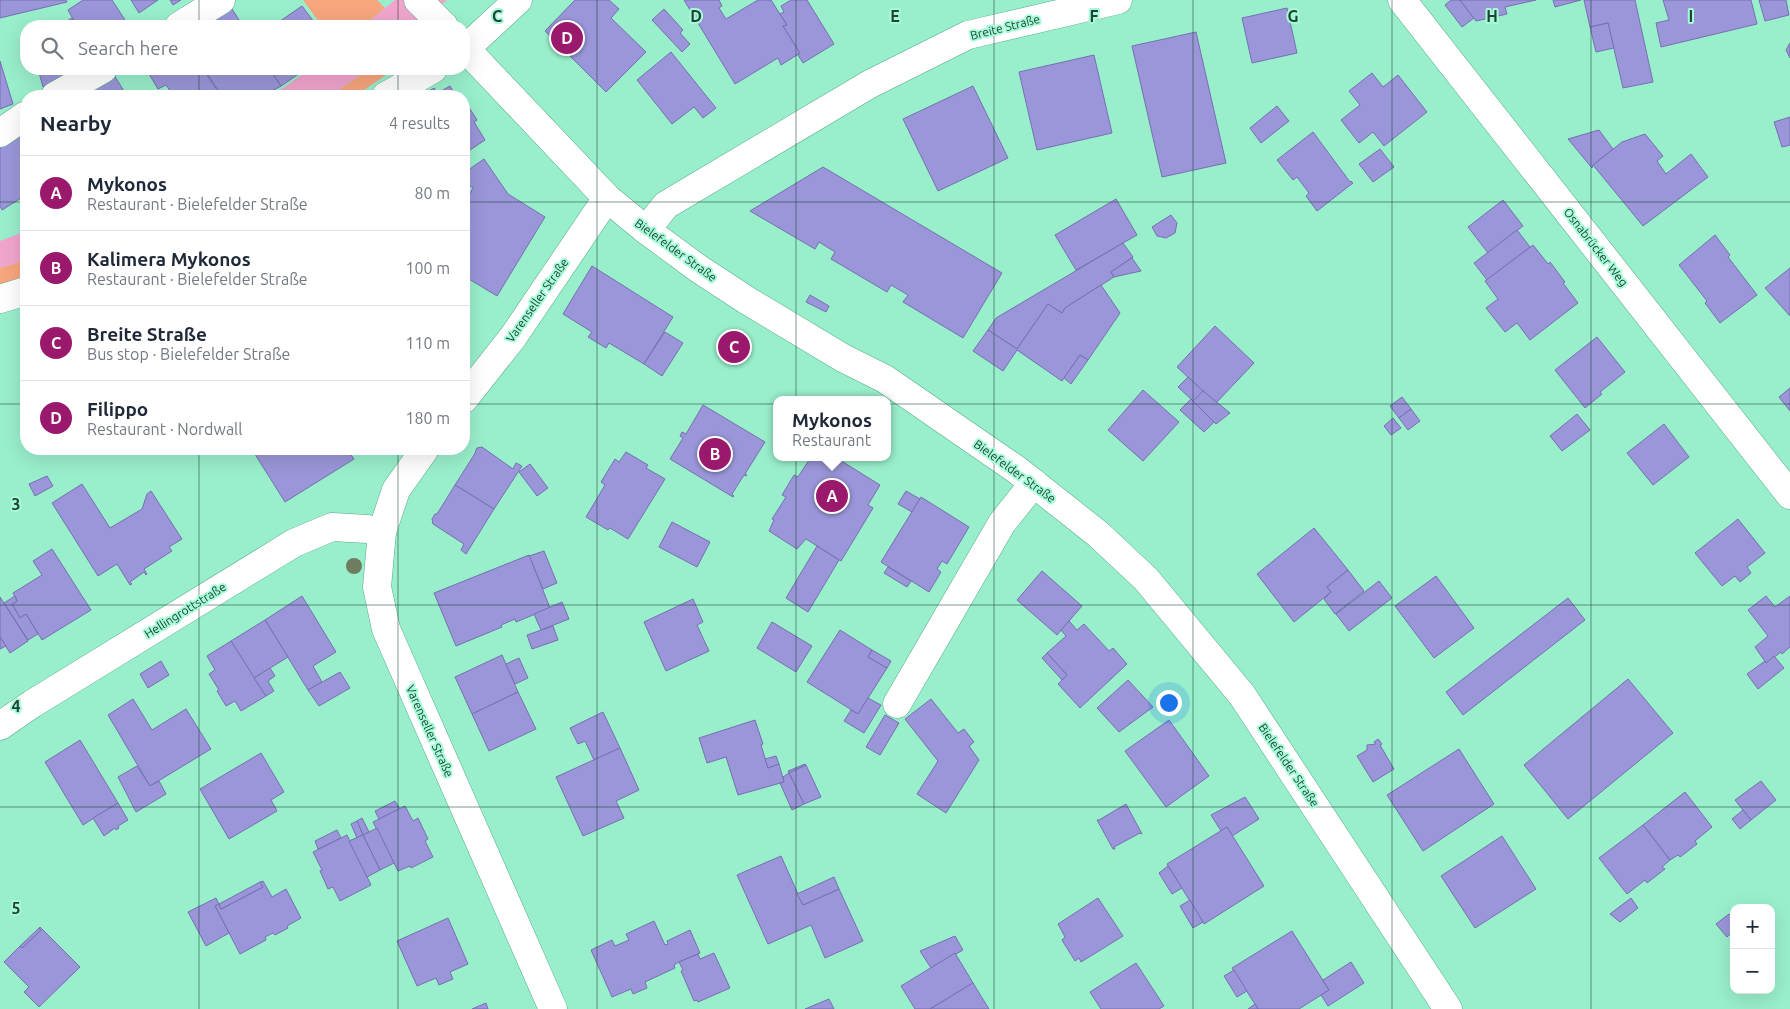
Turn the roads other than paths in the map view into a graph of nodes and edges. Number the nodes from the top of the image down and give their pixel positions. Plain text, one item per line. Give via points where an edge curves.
1 (221, 0) edge
2 (418, 0) edge
3 (518, 0) edge
4 (1118, 0) edge
5 (1402, 0) edge
6 (189, 20) edge
7 (438, 20) edge
8 (470, 43) edge
9 (470, 54) edge
10 (92, 75) edge
11 (423, 75) edge
12 (66, 90) edge
13 (396, 90) edge
14 (20, 119) edge
15 (0, 133) edge
16 (607, 198) junction
17 (646, 230) junction
18 (20, 293) edge
19 (0, 298) edge
20 (470, 391) edge
21 (421, 455) edge
22 (1034, 483) junction
23 (1790, 494) edge
24 (382, 532) junction
25 (897, 704) dead end
26 (0, 726) edge
27 (553, 1009) edge
28 (1448, 1009) edge

1 - 6 street
2 - 7 street
3 - 8 street
4 - 17 street, Breite Straße via 968,35 870,84 666,205
5 - 23 street, Osnabrücker Weg
9 - 16 street, Bielefelder Straße
10 - 12 street
11 - 13 street
14 - 15 street
16 - 17 street, Bielefelder Straße
16 - 20 street, Varenseller Straße via 513,337
17 - 22 street, Bielefelder Straße via 748,301 843,358 885,379
18 - 19 street
21 - 24 street, Varenseller Straße via 396,490
22 - 25 street via 1002,523
22 - 28 street, Bielefelder Straße via 1098,534 1146,579 1242,694
24 - 26 street, Hellingrottstraße via 332,527 294,543
24 - 27 street, Varenseller Straße via 377,587 386,630

